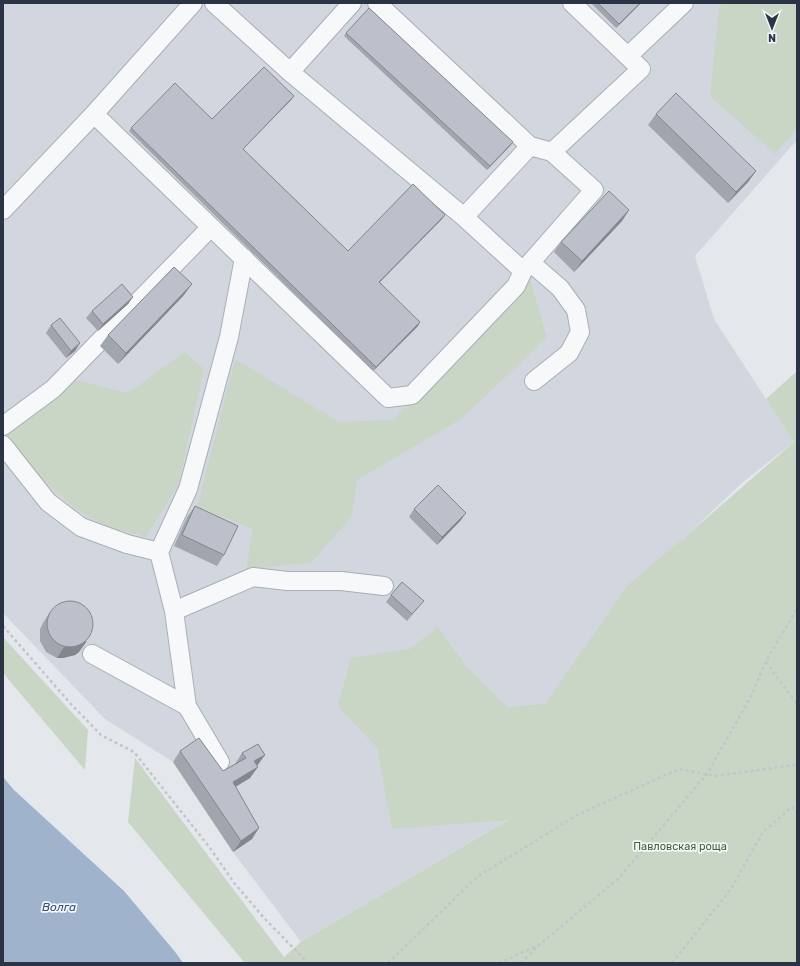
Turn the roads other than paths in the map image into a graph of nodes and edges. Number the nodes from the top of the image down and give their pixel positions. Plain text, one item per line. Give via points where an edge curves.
1 (193, 3) edge
2 (214, 3) edge
3 (352, 3) edge
4 (377, 3) edge
5 (572, 3) edge
6 (684, 3) edge
7 (628, 56) junction
8 (290, 72) junction
9 (94, 114) junction
10 (530, 146) junction
11 (552, 152) junction
12 (3, 210) edge
13 (464, 217) junction
14 (211, 227) junction
15 (244, 258) junction
16 (527, 267) junction
17 (534, 381) dead end
18 (3, 426) edge
19 (3, 445) edge
20 (158, 552) junction
21 (384, 586) dead end
22 (174, 611) junction
23 (92, 654) dead end
24 (187, 706) junction
25 (220, 762) dead end

1 - 9 lane
2 - 8 lane
3 - 8 lane
4 - 10 lane
5 - 7 lane
6 - 7 lane
7 - 11 lane via 641,69
8 - 13 lane
9 - 12 lane
9 - 14 lane
10 - 11 lane
10 - 13 lane
11 - 16 lane via 594,190
13 - 16 lane
14 - 15 lane
14 - 18 lane via 53,389
15 - 16 lane via 388,398 412,395 516,286
15 - 20 lane via 229,337 188,489
16 - 17 lane via 560,288 576,310 580,332 570,353
19 - 20 lane via 48,502 81,527
20 - 22 lane
21 - 22 lane via 341,581 287,581 253,577
22 - 24 lane
23 - 24 lane
24 - 25 lane

